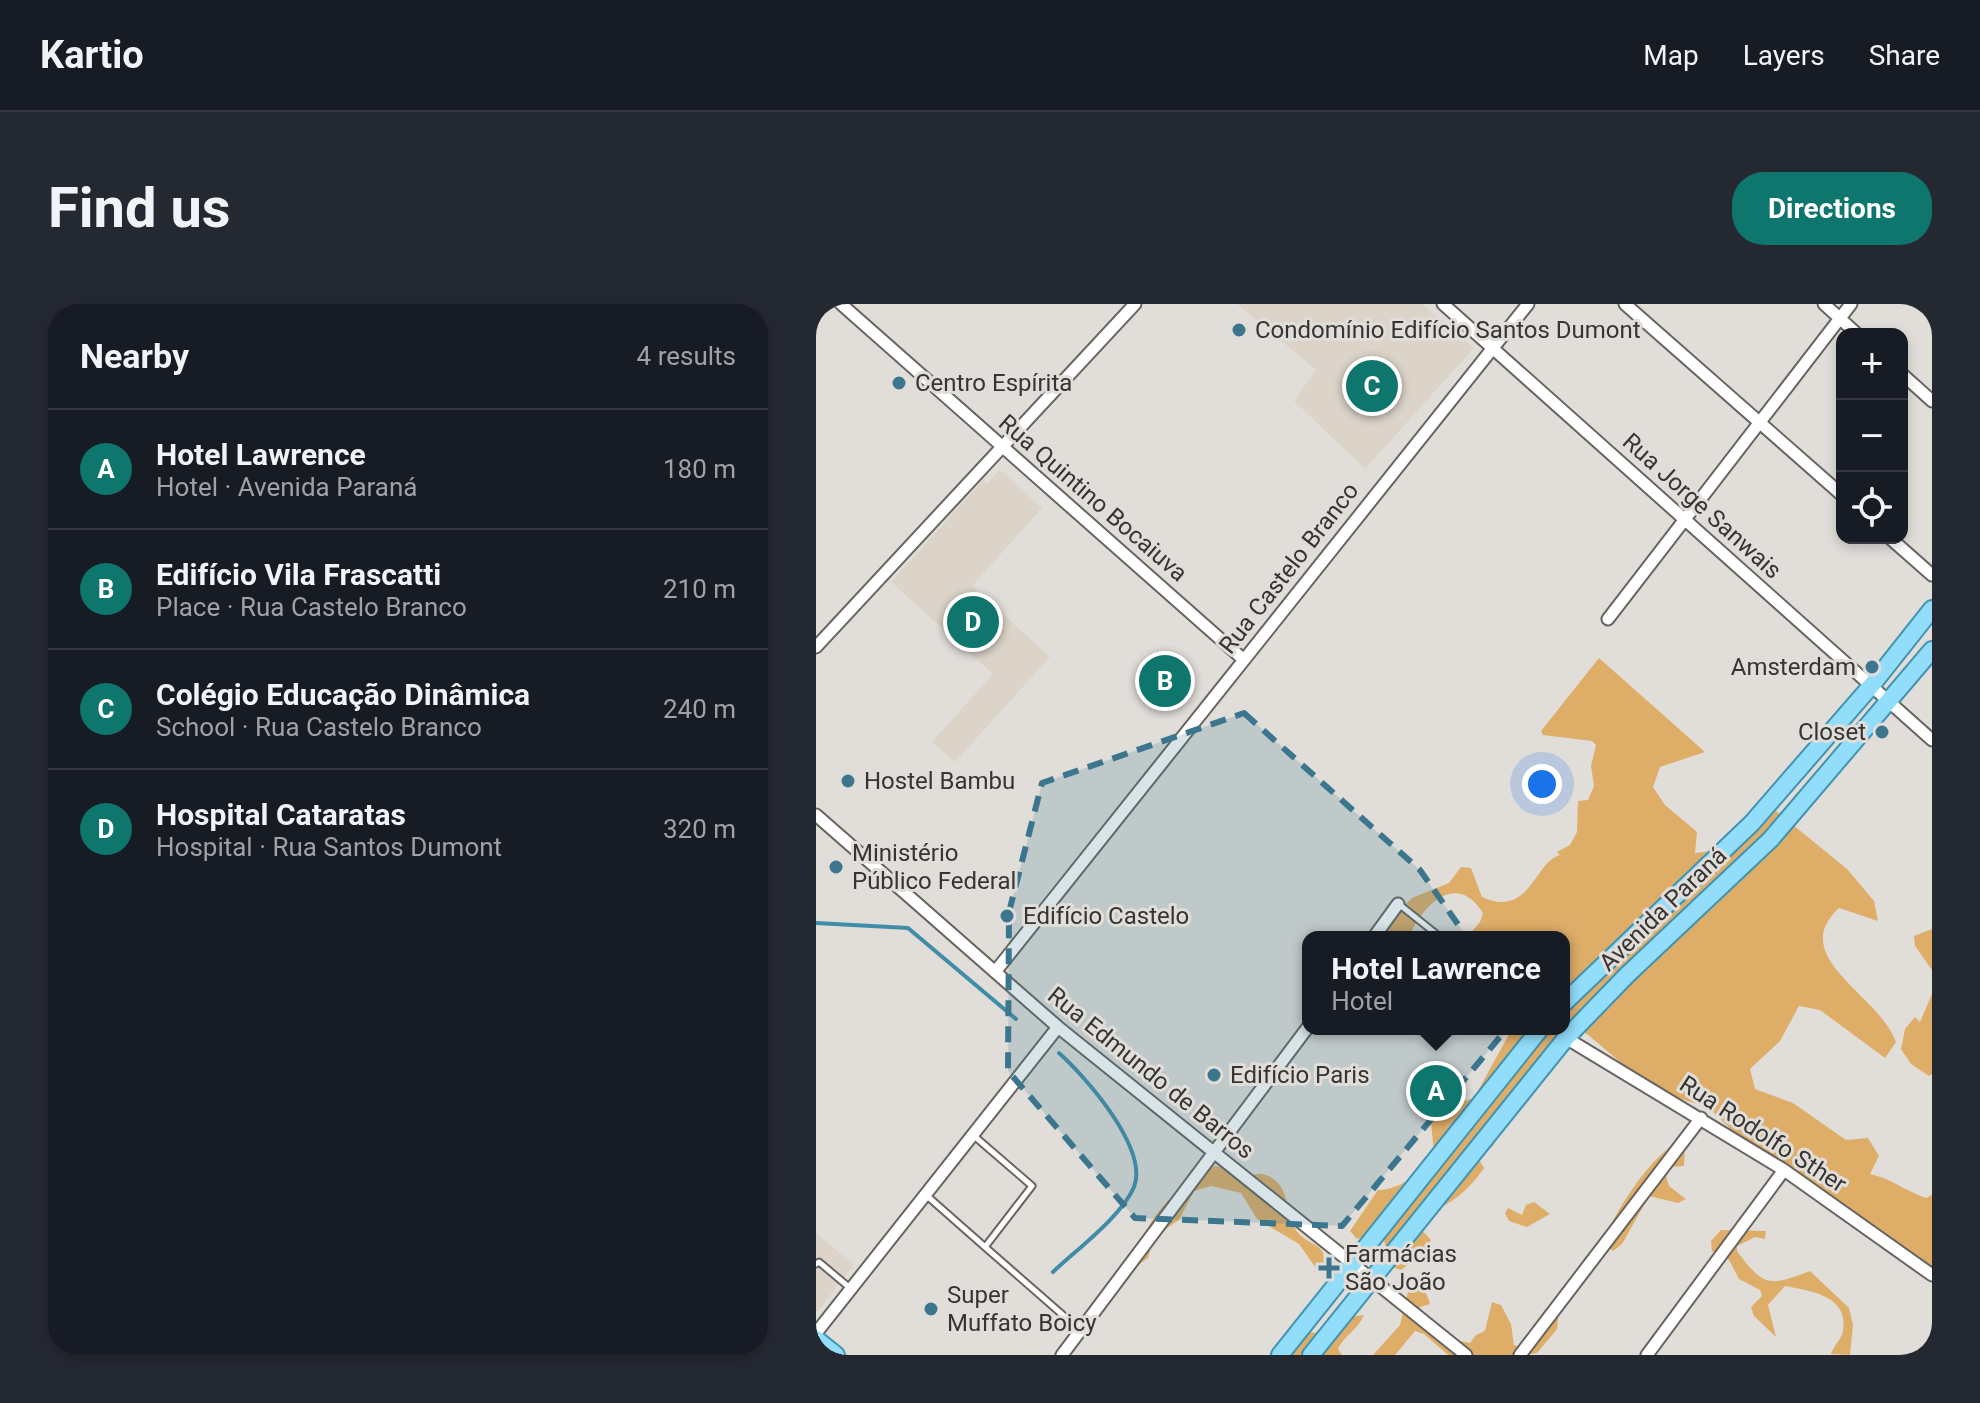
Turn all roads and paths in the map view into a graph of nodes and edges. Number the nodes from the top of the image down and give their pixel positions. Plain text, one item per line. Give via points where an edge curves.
1 (841, 304) edge
2 (1135, 304) edge
3 (1443, 304) edge
4 (1528, 304) edge
5 (1625, 304) edge
6 (1824, 304) edge
7 (1851, 304) edge
8 (1840, 319) junction
9 (1850, 328) edge
10 (1493, 347) junction
11 (1908, 379) edge
12 (1932, 401) edge
13 (1760, 423) junction
14 (1003, 448) junction
15 (1836, 490) edge
16 (1685, 522) junction
17 (1897, 544) edge
18 (1932, 575) edge
19 (1932, 609) edge
20 (1608, 619) dead end
21 (816, 647) edge
22 (1932, 650) edge
23 (1244, 660) junction
24 (1871, 686) junction
25 (1889, 703) junction
26 (1932, 740) edge
27 (816, 815) edge
28 (1398, 904) joint
29 (1378, 931) edge
30 (1432, 931) edge
31 (995, 972) junction
32 (1570, 997) edge
33 (1058, 1027) junction
34 (1570, 1034) edge
35 (1302, 1035) edge
36 (1535, 1035) edge
37 (1569, 1035) edge
38 (1566, 1038) junction
39 (1701, 1118) junction
40 (973, 1135) junction
41 (1214, 1154) junction
42 (1784, 1170) junction
43 (925, 1194) junction
44 (985, 1247) junction
45 (816, 1264) edge
46 (1351, 1264) junction
47 (1932, 1275) edge
48 (1372, 1281) junction
49 (850, 1288) junction
50 (818, 1327) edge
51 (1080, 1330) junction
52 (816, 1339) edge
53 (1932, 1349) edge
54 (836, 1355) edge
55 (1062, 1355) edge
56 (1280, 1355) edge
57 (1311, 1355) edge
58 (1466, 1355) edge
59 (1520, 1355) edge
60 (1647, 1355) edge
61 (1927, 1355) edge

1 - 14 street, Rua Quintino Bocaiuva
2 - 14 street
3 - 10 street, Rua Jorge Sanwais
4 - 10 street, Rua Castelo Branco
5 - 13 street
6 - 8 street
7 - 8 street
8 - 9 street
8 - 13 street
10 - 16 street, Rua Jorge Sanwais
10 - 23 street, Rua Castelo Branco
11 - 12 street
13 - 15 street
13 - 16 street
14 - 21 street
14 - 23 street, Rua Quintino Bocaiuva
16 - 20 street
16 - 24 street, Rua Jorge Sanwais
17 - 18 street
19 - 24 main road, Avenida Paraná
22 - 25 main road, Avenida Paraná
23 - 31 street, Rua Castelo Branco
24 - 25 street, Rua Jorge Sanwais
24 - 32 main road, Avenida Paraná via 1732,843
25 - 26 street, Rua Jorge Sanwais
25 - 34 main road, Avenida Paraná via 1771,839
27 - 31 street, Rua Edmundo de Barros
28 - 29 street
28 - 30 lane
31 - 33 street, Rua Edmundo de Barros
33 - 40 street
33 - 41 street, Rua Edmundo de Barros
35 - 41 street
36 - 46 main road
37 - 38 main road, Avenida Paraná
38 - 39 street, Rua Rodolfo Sther
38 - 48 main road, Avenida Paraná
39 - 42 street, Rua Rodolfo Sther
39 - 59 street
40 - 43 street
40 - 44 lane via 1032,1186
41 - 46 street, Rua Edmundo de Barros
41 - 51 street
42 - 47 street, Rua Rodolfo Sther
42 - 60 street
43 - 44 lane
43 - 49 street
44 - 51 lane
45 - 49 lane
46 - 48 street, Rua Edmundo de Barros
46 - 56 main road
48 - 57 main road, Avenida Paraná
48 - 58 street, Rua Edmundo de Barros
49 - 50 street
51 - 55 street
52 - 54 main road
53 - 61 street

